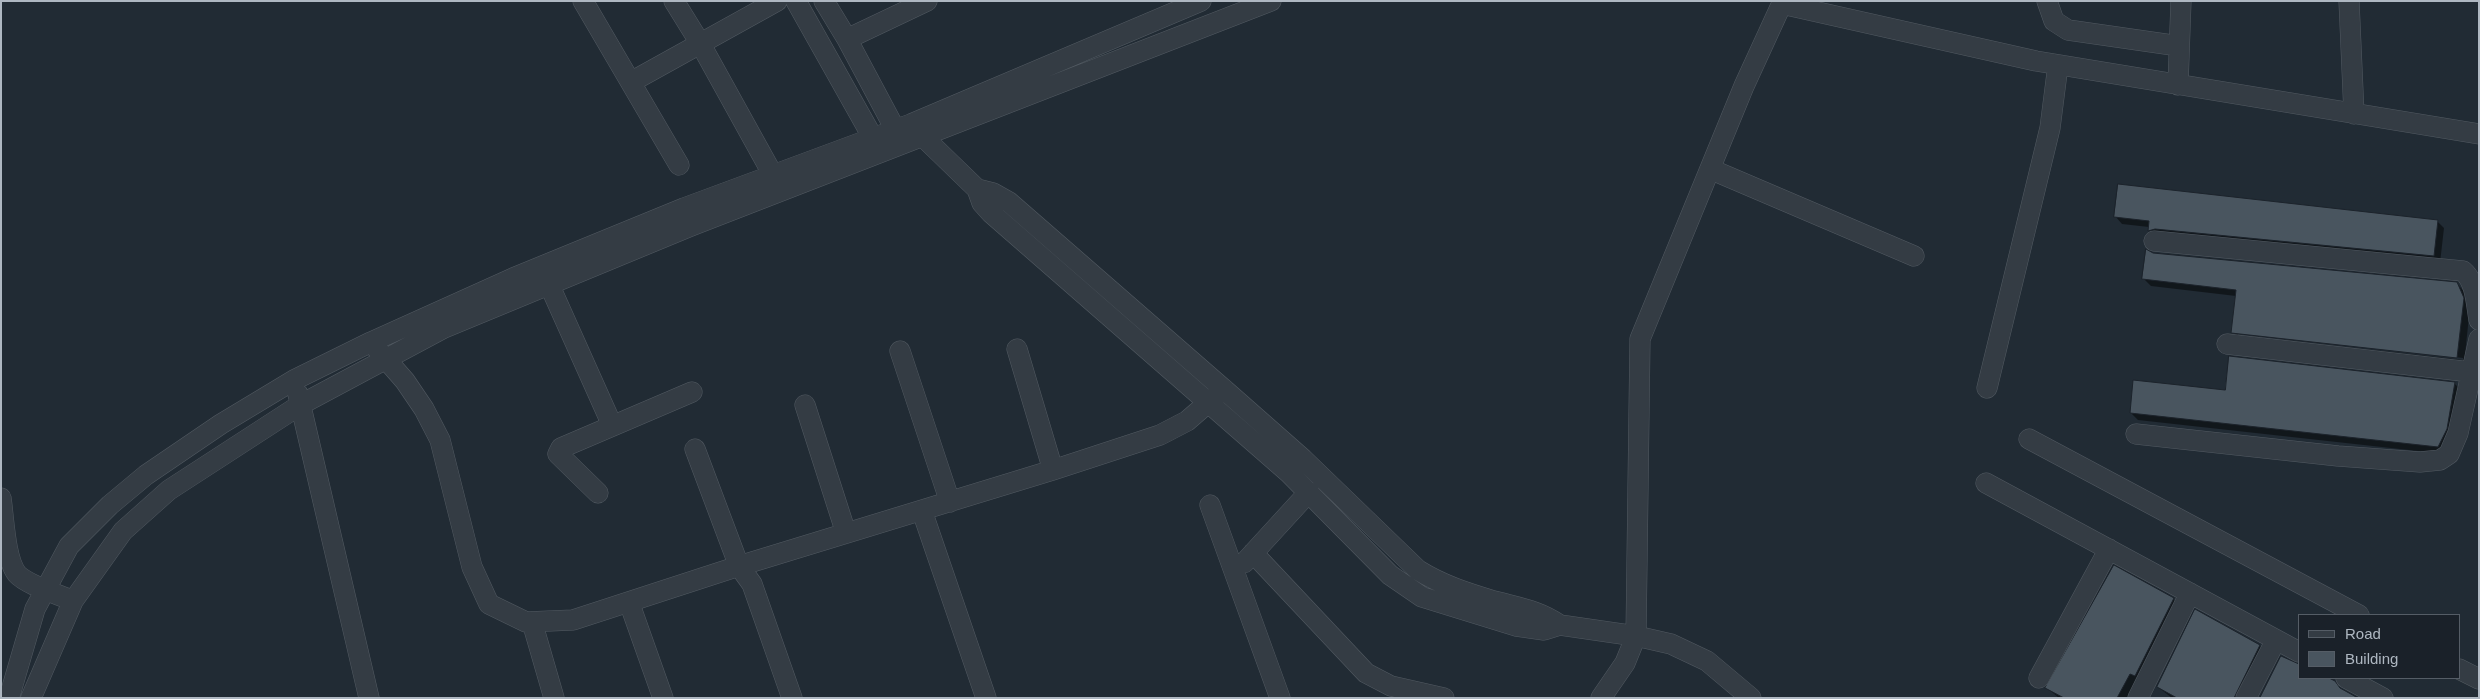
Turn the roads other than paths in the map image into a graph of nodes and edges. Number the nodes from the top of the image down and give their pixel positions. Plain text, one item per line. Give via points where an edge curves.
1 (583, 1) edge
2 (674, 1) edge
3 (777, 1) edge
4 (796, 1) edge
5 (824, 1) edge
6 (927, 1) edge
7 (1201, 1) edge
8 (1271, 1) edge
9 (2047, 1) edge
10 (2181, 1) edge
11 (2349, 1) edge
12 (1782, 3) edge
13 (847, 38) junction
14 (700, 42) junction
15 (2179, 46) junction
16 (2058, 65) junction
17 (631, 82) junction
18 (2178, 85) junction
19 (2354, 114) junction
20 (910, 130) junction
21 (2479, 134) edge
22 (873, 138) junction
23 (679, 165) dead end
24 (1710, 169) junction
25 (773, 175) junction
26 (977, 189) junction
27 (2154, 241) dead end
28 (1914, 256) dead end
29 (542, 266) junction
30 (550, 285) junction
31 (2479, 320) edge
32 (2479, 339) edge
33 (371, 342) junction
34 (2227, 344) dead end
35 (1017, 350) dead end
36 (900, 351) dead end
37 (385, 359) junction
38 (2471, 372) junction
39 (294, 380) junction
40 (1987, 388) dead end
41 (1224, 389) junction
42 (692, 392) dead end
43 (1210, 403) junction
44 (300, 405) junction
45 (805, 405) dead end
46 (612, 425) junction
47 (2136, 434) dead end
48 (2029, 439) dead end
49 (695, 448) dead end
50 (1053, 470) junction
51 (1986, 483) dead end
52 (1309, 492) junction
53 (598, 493) dead end
54 (1, 498) edge
55 (950, 502) junction
56 (1210, 505) dead end
57 (922, 511) junction
58 (846, 533) junction
59 (2109, 549) junction
60 (1253, 553) junction
61 (739, 566) junction
62 (1235, 573) junction
63 (46, 589) junction
64 (2190, 593) junction
65 (73, 601) junction
66 (629, 602) junction
67 (2357, 614) edge
68 (532, 622) junction
69 (1560, 625) junction
70 (1636, 636) junction
71 (2276, 640) junction
72 (2298, 651) edge
73 (2460, 670) edge
74 (2039, 678) dead end
75 (2348, 679) edge
76 (2479, 679) edge
77 (9, 698) edge
78 (32, 698) edge
79 (369, 698) edge
80 (554, 698) edge
81 (662, 698) edge
82 (792, 698) edge
83 (986, 698) edge
84 (1280, 698) edge
85 (1444, 698) edge
86 (1601, 698) edge
87 (1751, 698) edge
88 (2138, 698) edge
89 (2246, 698) edge
90 (2383, 698) edge

1 - 17 street
2 - 14 street
3 - 14 street
4 - 22 street
5 - 13 street
6 - 13 street
7 - 20 street
8 - 20 street
9 - 15 street via 2054,21 2068,30
10 - 15 street
11 - 19 street
12 - 16 street
12 - 24 street
13 - 20 street
14 - 17 street
14 - 25 street
15 - 18 street
16 - 18 street
16 - 40 street via 2050,128
17 - 23 street
18 - 19 street
19 - 21 street
20 - 22 street
20 - 26 street
20 - 30 street
22 - 25 street
24 - 28 street
24 - 70 street via 1640,339
25 - 29 street
26 - 41 street via 1009,202
26 - 43 street via 982,203 991,213
27 - 31 street via 2463,271 2473,288
29 - 30 street
29 - 33 street
30 - 37 street via 444,328
30 - 46 street
32 - 38 street
33 - 37 street
33 - 39 street
34 - 38 street
35 - 50 street
36 - 55 street
37 - 44 street
37 - 68 street via 405,380 440,440 472,567 490,604
38 - 47 street via 2458,433 2449,454 2440,460 2420,462 2338,456
39 - 44 street
39 - 63 street via 221,424 132,487 69,546
41 - 43 street
41 - 69 street via 1303,459 1418,570 1465,592 1544,614
42 - 46 street
43 - 50 street via 1188,421 1160,435
43 - 52 street
44 - 65 street via 169,490 123,531
44 - 79 street
45 - 58 street
46 - 53 street via 563,446 558,452
48 - 67 street
49 - 61 street
50 - 55 street
51 - 59 street
52 - 60 street
52 - 69 street via 1390,575 1422,597 1516,626 1544,630
54 - 63 street via 12,564 18,574
55 - 57 street
56 - 62 street
57 - 58 street
57 - 83 street
58 - 61 street
59 - 64 street
59 - 74 street
60 - 62 street
60 - 85 street via 1366,673 1391,686
61 - 66 street
61 - 82 street via 752,584
62 - 84 street
63 - 65 street
63 - 77 street via 35,608
64 - 71 street
64 - 88 street
65 - 78 street
66 - 68 street via 573,620
66 - 81 street
68 - 80 street
69 - 70 street
70 - 86 street via 1625,663
70 - 87 street via 1671,644 1707,661
71 - 72 street
71 - 89 street
73 - 76 street
75 - 90 street

